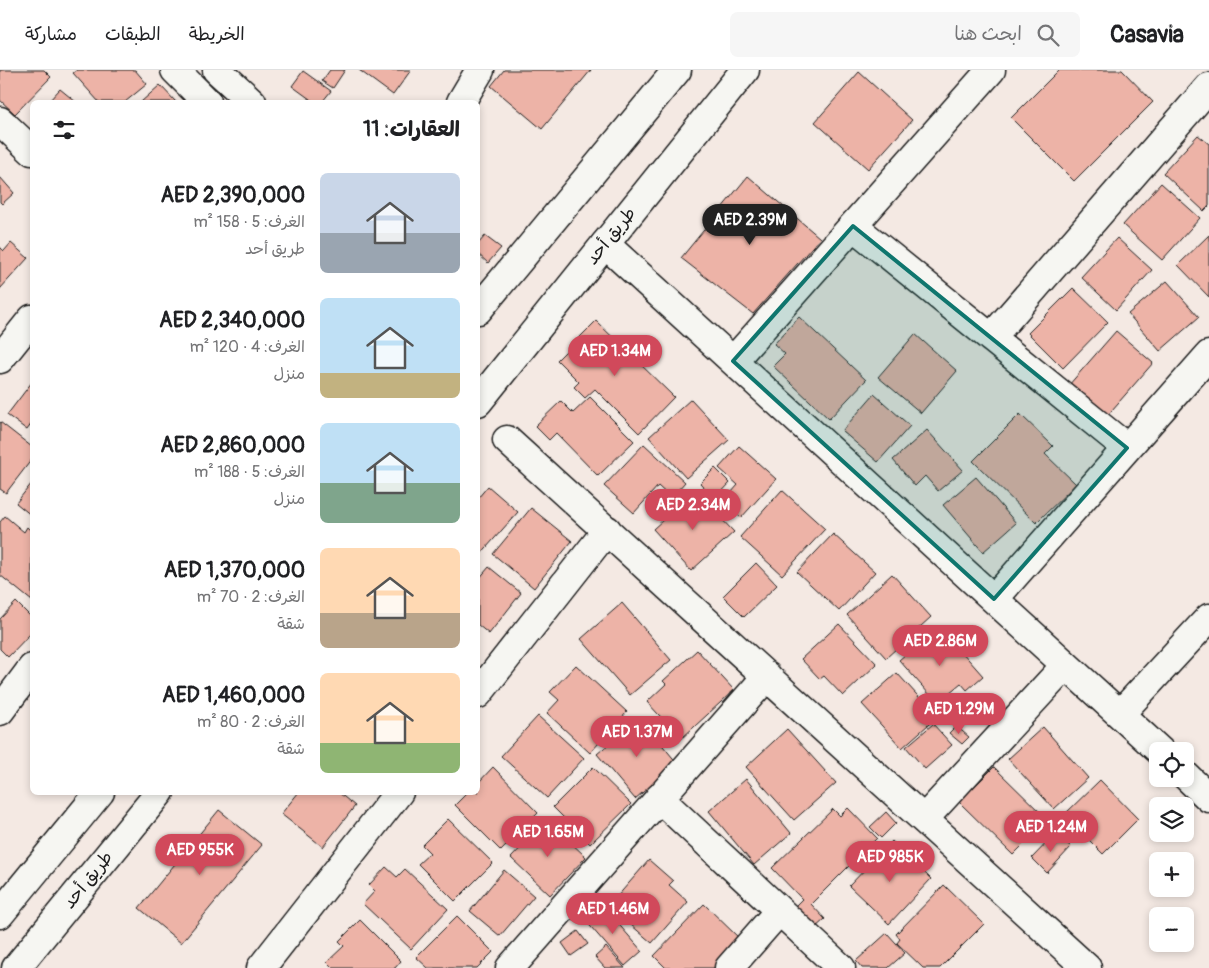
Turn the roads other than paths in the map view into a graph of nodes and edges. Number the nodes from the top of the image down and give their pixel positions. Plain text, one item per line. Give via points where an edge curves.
1 (175, 70) edge
2 (217, 70) edge
3 (480, 70) edge
4 (677, 70) edge
5 (745, 70) edge
6 (991, 70) edge
7 (1209, 87) edge
8 (205, 100) edge
9 (250, 100) edge
10 (462, 100) edge
11 (0, 121) edge
12 (30, 149) edge
13 (853, 226) junction
14 (605, 244) junction
15 (480, 303) edge
16 (30, 321) edge
17 (991, 338) junction
18 (1209, 355) edge
19 (0, 359) edge
20 (733, 361) junction
21 (480, 400) edge
22 (508, 440) dead end
23 (1127, 448) junction
24 (607, 530) junction
25 (994, 599) junction
26 (1209, 618) edge
27 (1066, 665) junction
28 (30, 671) edge
29 (767, 676) junction
30 (480, 691) edge
31 (0, 711) edge
32 (1120, 714) junction
33 (1150, 742) edge
34 (1194, 784) edge
35 (98, 795) edge
36 (158, 795) edge
37 (397, 795) edge
38 (659, 798) junction
39 (1209, 798) edge
40 (924, 819) junction
41 (780, 911) junction
42 (0, 914) edge
43 (16, 968) edge
44 (261, 968) edge
45 (510, 968) edge
46 (729, 968) edge
47 (841, 968) edge
48 (1087, 968) edge

1 - 8 street
2 - 9 street
3 - 10 street
4 - 15 street
5 - 14 street, طريق أحد
6 - 13 street
7 - 17 street
11 - 12 street
13 - 17 street
13 - 20 street
14 - 20 street
14 - 21 street, طريق أحد
16 - 19 street
17 - 23 street
18 - 23 street
20 - 25 street
22 - 24 street
23 - 25 street
24 - 29 street
24 - 30 street
25 - 27 street
26 - 32 street
27 - 32 street
27 - 40 street
28 - 31 street
29 - 38 street
29 - 40 street
32 - 33 street
34 - 39 street
35 - 42 street
36 - 43 street, طريق أحد
37 - 44 street
38 - 41 street
38 - 45 street
40 - 48 street
41 - 46 street
41 - 47 street

